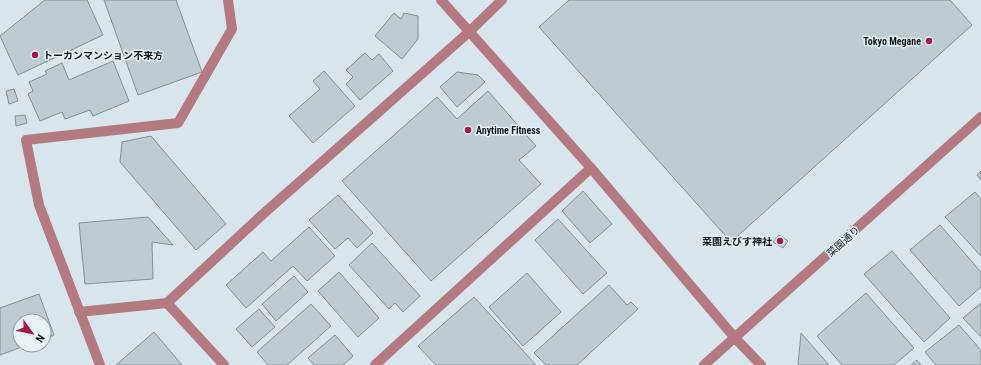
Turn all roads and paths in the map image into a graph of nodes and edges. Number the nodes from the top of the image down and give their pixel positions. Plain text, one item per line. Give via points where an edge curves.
1 (228, 0) edge
2 (441, 0) edge
3 (502, 0) edge
4 (469, 32) junction
5 (981, 117) edge
6 (591, 168) junction
7 (167, 303) junction
8 (79, 312) junction
9 (735, 338) junction
10 (100, 365) edge
11 (224, 365) edge
12 (375, 365) edge
13 (704, 365) edge
14 (761, 365) edge

1 - 8 street via 232,29 178,122 26,140 39,205
2 - 4 street
3 - 4 street
4 - 6 street
4 - 7 street via 262,215
5 - 9 street, 菜園通り
6 - 9 street
6 - 12 street
7 - 8 street
7 - 11 street
8 - 10 street
9 - 13 street, 菜園通り
9 - 14 street

